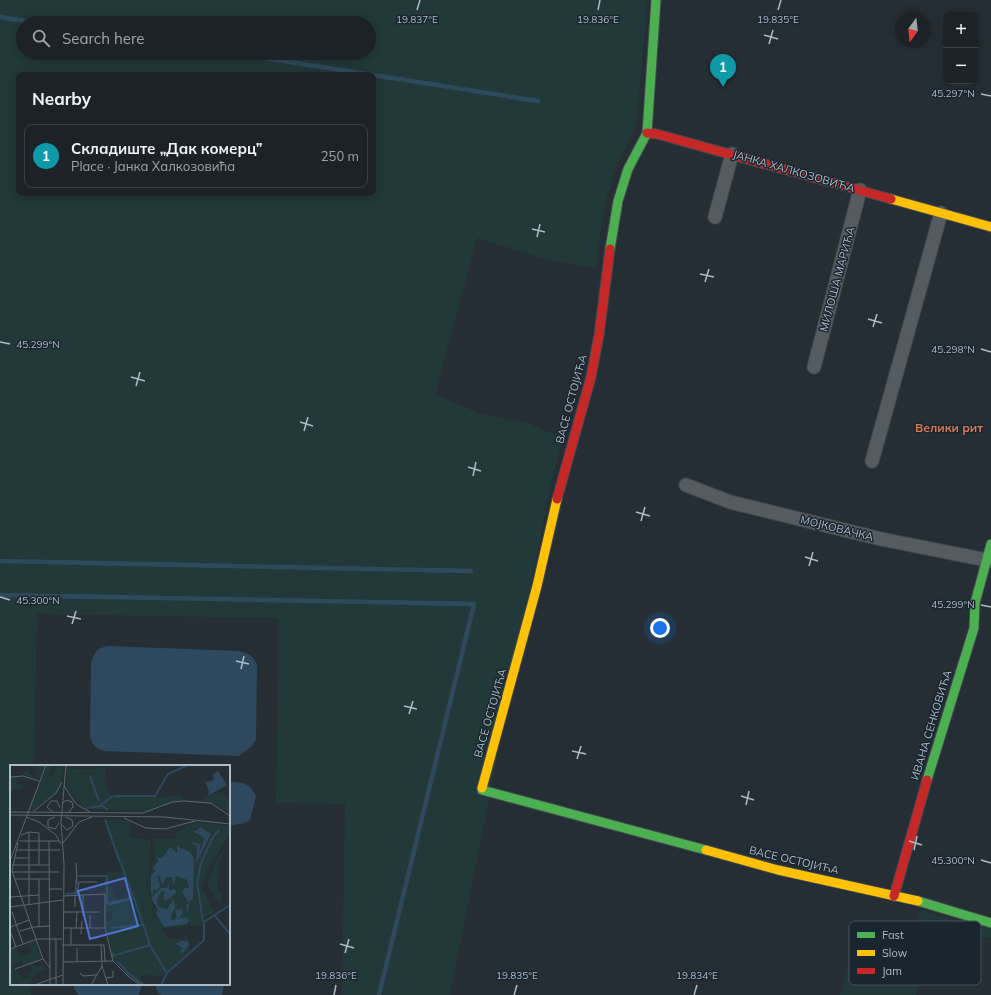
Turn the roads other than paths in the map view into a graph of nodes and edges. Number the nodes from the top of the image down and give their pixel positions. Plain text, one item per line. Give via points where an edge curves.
1 (656, 0) edge
2 (647, 133) junction
3 (732, 154) junction
4 (860, 190) junction
5 (940, 213) junction
6 (715, 217) dead end
7 (991, 227) edge
8 (814, 368) dead end
9 (872, 460) dead end
10 (686, 485) dead end
11 (991, 544) edge
12 (989, 561) edge
13 (894, 896) junction
14 (991, 923) edge

1 - 2 street
2 - 3 street, ЈАНКА ХАЛКОЗОВИЋА
2 - 13 street, ВАСЕ ОСТОЈИЋА via 628,169 618,201 591,377 562,478 537,586 482,790 778,870
3 - 4 street, ЈАНКА ХАЛКОЗОВИЋА
3 - 6 street
4 - 5 street, ЈАНКА ХАЛКОЗОВИЋА
4 - 8 street, МИЛОША МАРИЋА
5 - 7 street, ЈАНКА ХАЛКОЗОВИЋА
5 - 9 street
10 - 12 street, МОЈКОВАЧКА via 730,502
11 - 12 street, ИВАНА СЕНКОВИЋА
12 - 13 street, ИВАНА СЕНКОВИЋА via 975,603 974,628 921,798
13 - 14 street, ВАСЕ ОСТОЈИЋА

